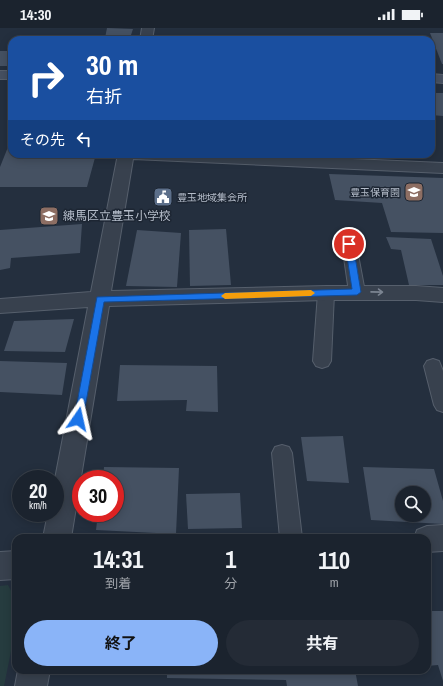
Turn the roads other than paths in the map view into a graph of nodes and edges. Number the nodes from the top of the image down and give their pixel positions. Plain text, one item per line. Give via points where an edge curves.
1 (125, 158) edge
2 (217, 158) edge
3 (443, 168) edge
4 (349, 244) dead end
5 (357, 292) junction
6 (326, 293) junction
7 (443, 296) edge
8 (100, 299) junction
9 (0, 306) edge
10 (322, 360) dead end
11 (433, 366) dead end
12 (443, 405) edge
13 (282, 452) dead end
14 (58, 534) edge
15 (291, 534) edge
16 (443, 538) edge
17 (431, 539) edge
18 (12, 565) edge
19 (0, 566) edge
20 (33, 674) edge
21 (31, 686) edge

1 - 8 street
2 - 3 street
4 - 5 lane
5 - 6 street
5 -> 7 street
6 - 8 street
6 - 10 lane
8 - 9 street
8 - 14 street
11 - 12 lane
13 - 15 lane
16 - 17 street
18 - 19 street
20 - 21 street

